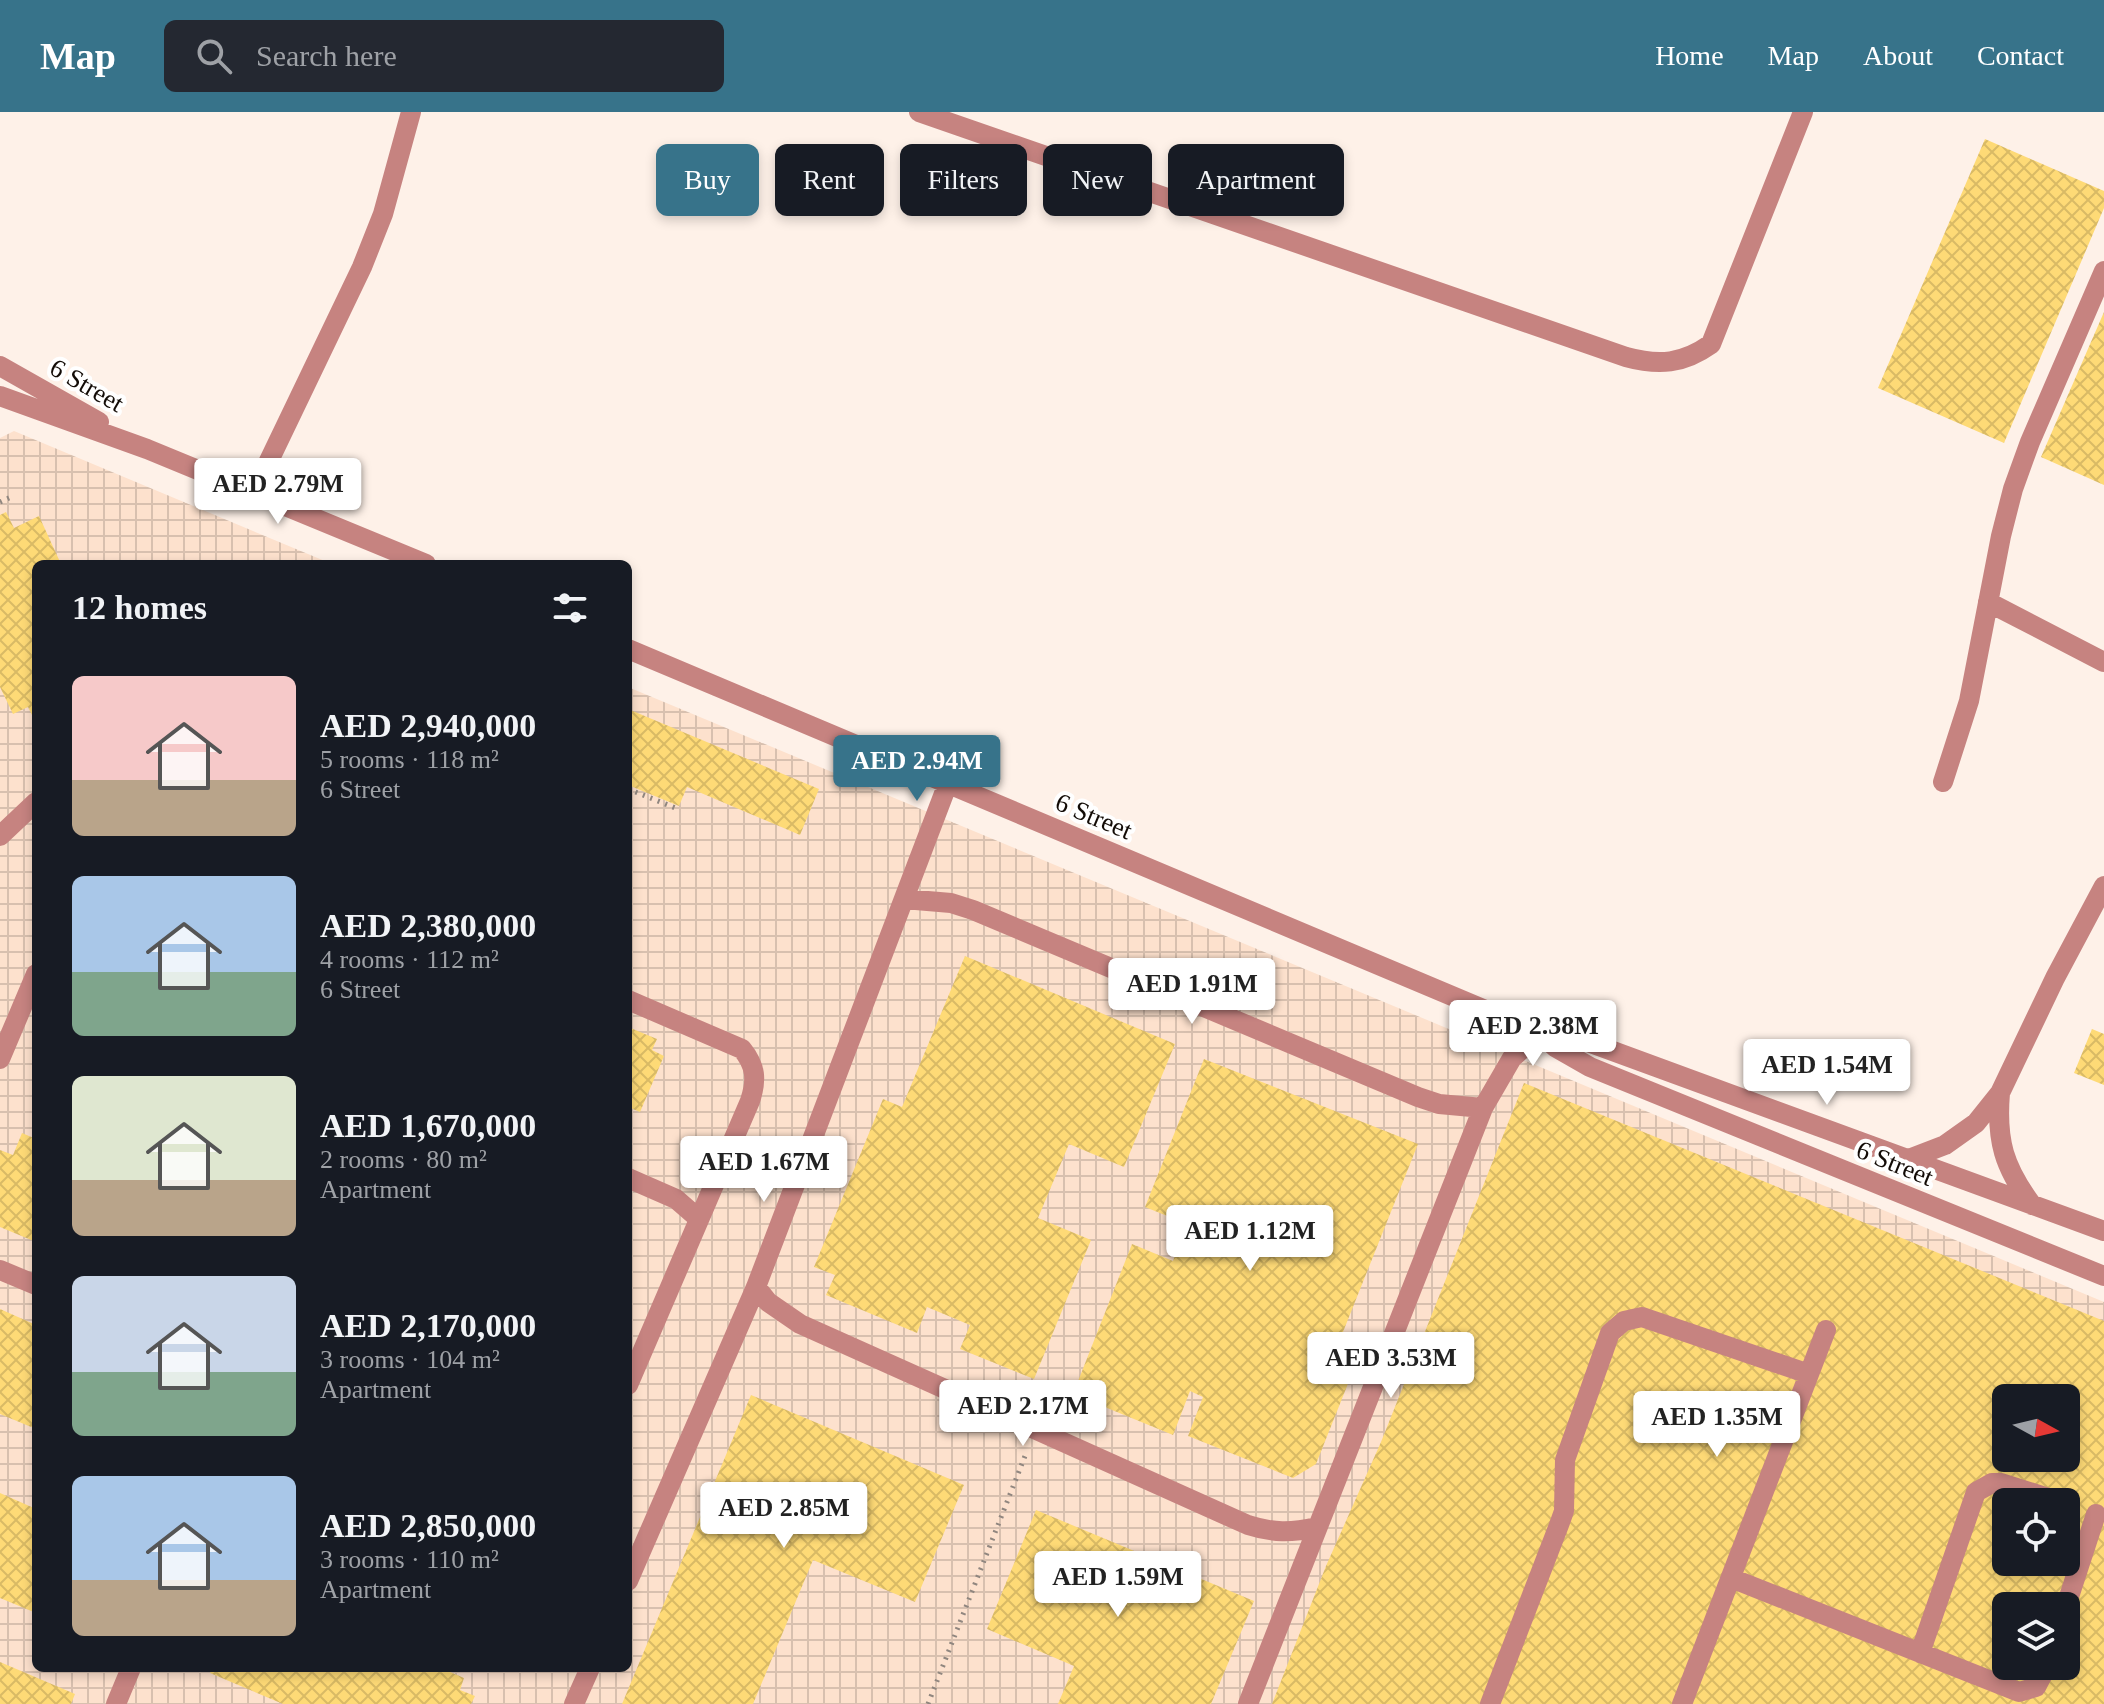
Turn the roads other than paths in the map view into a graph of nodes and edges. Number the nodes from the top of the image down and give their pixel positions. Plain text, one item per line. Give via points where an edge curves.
1 (411, 112) edge
2 (919, 112) edge
3 (1803, 112) edge
4 (2104, 271) edge
5 (0, 366) edge
6 (0, 396) edge
7 (147, 449) junction
8 (254, 492) junction
9 (416, 560) edge
10 (1988, 602) junction
11 (632, 651) edge
12 (2104, 662) edge
13 (1943, 782) dead end
14 (948, 783) junction
15 (32, 806) edge
16 (0, 836) edge
17 (2104, 886) edge
18 (904, 899) junction
19 (32, 983) edge
20 (632, 1002) edge
21 (1540, 1033) junction
22 (0, 1059) edge
23 (2000, 1093) junction
24 (1483, 1108) junction
25 (1906, 1160) junction
26 (632, 1180) edge
27 (2032, 1205) junction
28 (699, 1219) junction
29 (2104, 1231) edge
30 (0, 1270) edge
31 (2104, 1276) edge
32 (32, 1283) edge
33 (756, 1287) junction
34 (1826, 1330) dead end
35 (632, 1371) edge
36 (1809, 1374) junction
37 (2016, 1488) edge
38 (2080, 1509) edge
39 (2100, 1516) edge
40 (1317, 1527) junction
41 (632, 1572) edge
42 (1731, 1578) junction
43 (2071, 1592) edge
44 (1920, 1653) junction
45 (129, 1672) edge
46 (588, 1672) edge
47 (2040, 1680) edge
48 (116, 1704) edge
49 (574, 1704) edge
50 (1248, 1704) edge
51 (1490, 1704) edge
52 (1682, 1704) edge

1 - 8 street via 383,214 362,267
2 - 3 street via 1647,363 1687,359 1711,344
4 - 10 street via 2022,465
5 - 7 street, 6 Street
6 - 7 street, 6 Street
7 - 8 street, 6 Street
8 - 9 street, 6 Street
10 - 12 street
10 - 13 street via 1969,701
11 - 14 street, 6 Street
14 - 18 street
14 - 21 street, 6 Street
15 - 16 street
17 - 23 street
18 - 24 street via 973,910 1418,1097
18 - 33 street
19 - 22 street
20 - 28 street via 730,1043 751,1060 755,1087
21 - 24 street via 1512,1058
21 - 25 street, 6 Street via 1580,1039
21 - 31 street, 6 Street via 1590,1067
23 - 25 street via 1966,1131
23 - 27 street via 2002,1153
24 - 40 street
25 - 27 street, 6 Street
26 - 28 street via 676,1199
27 - 29 street, 6 Street
28 - 35 street
30 - 32 street
33 - 40 street via 800,1324 1248,1525 1294,1533
33 - 41 street
34 - 36 street
36 - 42 street
36 - 51 street via 1642,1317 1624,1321 1610,1333 1565,1460 1564,1511
37 - 44 street via 1992,1483 1976,1492
38 - 39 street
39 - 43 street
40 - 50 street
42 - 44 street
42 - 52 street
44 - 47 street via 2019,1692 2036,1687
45 - 48 street
46 - 49 street

